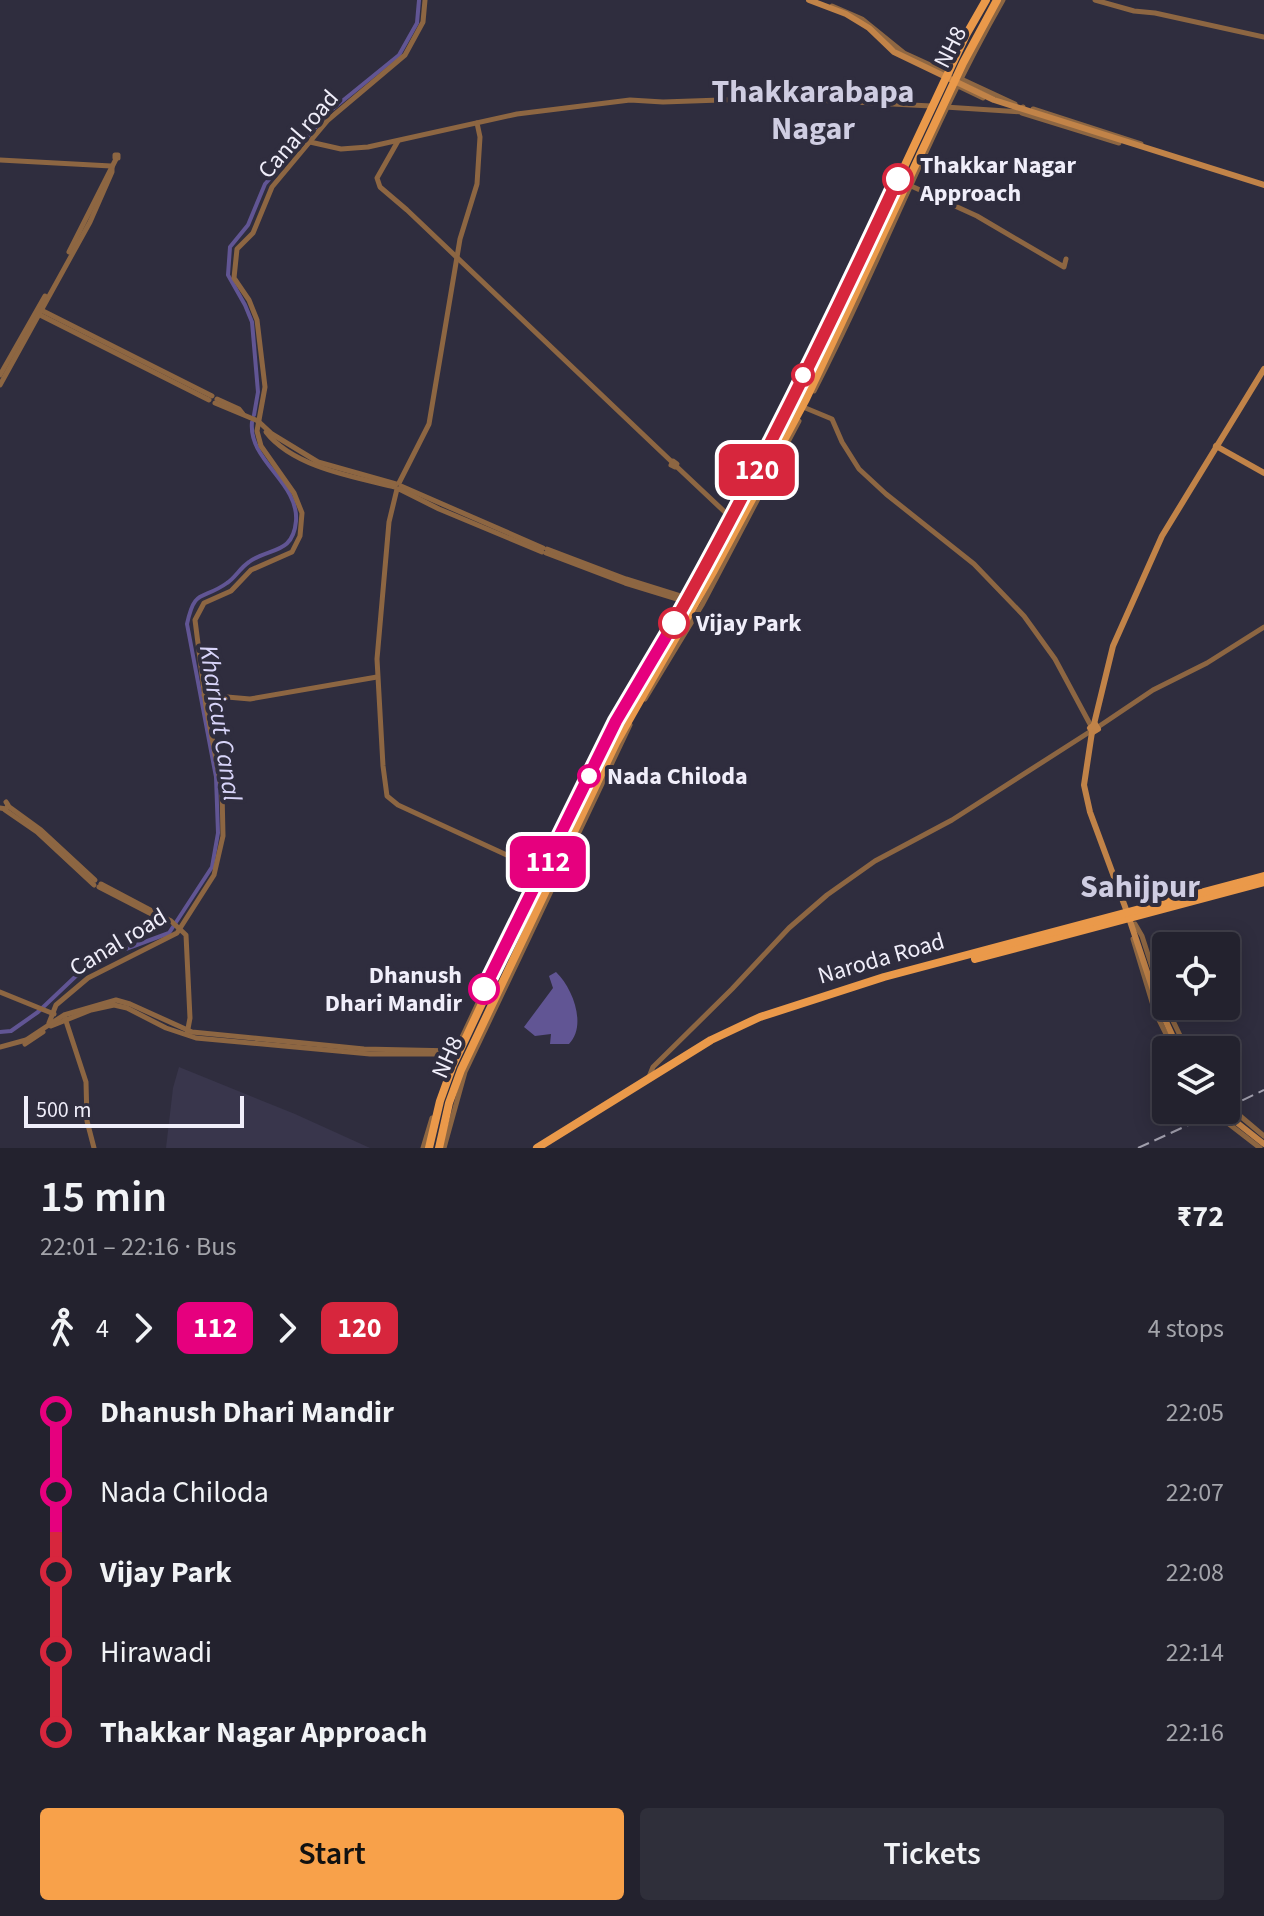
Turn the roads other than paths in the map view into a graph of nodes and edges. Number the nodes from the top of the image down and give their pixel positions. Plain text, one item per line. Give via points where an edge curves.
1 (425, 0) edge
2 (809, 0) edge
3 (986, 0) edge
4 (1000, 0) edge
5 (1095, 0) edge
6 (825, 6) junction
7 (1264, 37) edge
8 (954, 80) junction
9 (932, 106) junction
10 (945, 106) junction
11 (1022, 109) junction
12 (477, 123) junction
13 (398, 140) junction
14 (310, 142) junction
15 (1148, 148) junction
16 (116, 159) dead end
17 (0, 160) edge
18 (112, 166) junction
19 (1264, 183) edge
20 (909, 185) junction
21 (1066, 259) dead end
22 (458, 260) junction
23 (39, 311) junction
24 (1264, 371) edge
25 (0, 375) edge
26 (0, 385) edge
27 (790, 402) junction
28 (804, 407) junction
29 (258, 421) junction
30 (772, 431) dead end
31 (1217, 447) junction
32 (1264, 473) edge
33 (398, 486) junction
34 (730, 517) junction
35 (689, 601) junction
36 (1264, 627) edge
37 (377, 680) junction
38 (204, 695) junction
39 (1094, 728) junction
40 (3, 805) edge
41 (542, 871) junction
42 (1264, 876) edge
43 (1264, 882) edge
44 (1131, 918) junction
45 (180, 930) junction
46 (0, 992) edge
47 (58, 1016) junction
48 (760, 1018) junction
49 (186, 1033) junction
50 (1171, 1036) edge
51 (1174, 1036) edge
52 (1176, 1036) edge
53 (0, 1048) edge
54 (455, 1054) junction
55 (648, 1080) junction
56 (456, 1093) junction
57 (1240, 1124) edge
58 (1263, 1142) edge
59 (94, 1148) edge
60 (426, 1148) edge
61 (441, 1148) edge
62 (537, 1148) edge
63 (544, 1148) edge

1 - 14 street, Canal road via 423,23 401,61 341,108
2 - 6 main road
3 - 8 main road, NH8
4 - 8 main road, NH8
5 - 7 street
6 - 8 street via 866,29 892,53
6 - 15 main road via 871,27 895,50 995,99
8 - 9 main road, NH8
8 - 10 main road, NH8
8 - 11 street
9 - 10 street
9 - 12 street via 777,98 630,100
9 - 27 main road, NH8
10 - 11 street
10 - 20 main road, NH8
11 - 15 street
12 - 13 street
12 - 22 street via 477,184
13 - 14 street via 346,149
13 - 22 street via 382,171 382,189
14 - 29 street, Canal road via 272,187 253,233 237,249 234,278 257,320 265,387
15 - 19 main road
16 - 18 street
17 - 18 street
18 - 23 street
20 - 21 street via 977,216 1064,267
20 - 28 main road, NH8
22 - 33 street via 429,424
22 - 34 street
23 - 25 street
23 - 26 street
23 - 29 street
24 - 31 main road
27 - 28 street
27 - 34 main road, NH8
28 - 35 main road, NH8
28 - 39 street via 832,419 859,469 974,564 1024,616
28 - 56 street via 702,605 630,726
29 - 33 street via 318,462
29 - 38 street, Canal road via 261,446 300,505 300,536 292,552 256,566 231,591 200,607 194,629
30 - 34 street
31 - 32 main road
31 - 39 main road via 1164,538 1125,622
33 - 35 street via 439,509 544,551
33 - 37 street via 388,531
34 - 35 main road, NH8
35 - 41 main road, NH8 via 614,720
35 - 56 main road, NH8 via 616,743
36 - 39 street
37 - 38 street via 250,699
37 - 41 street via 387,796
38 - 45 street, Canal road via 220,772 223,836 214,875
39 - 44 main road via 1084,785
39 - 55 street via 827,895 653,1067
40 - 45 street via 97,884
41 - 54 main road, NH8
42 - 44 main road, Naroda Road
43 - 44 main road, Naroda Road
44 - 48 main road, Naroda Road via 884,977
44 - 50 street via 1155,1012
44 - 51 main road via 1157,1002
44 - 52 street
45 - 47 street, Canal road via 88,978 56,1005
45 - 49 street via 186,946
46 - 47 street
47 - 49 street via 114,1005
47 - 53 street via 26,1040
47 - 53 street, Canal road via 30,1042
47 - 59 street via 86,1082
48 - 55 main road, Naroda Road via 711,1040
48 - 63 main road, Naroda Road
49 - 54 street via 247,1044 370,1054
54 - 60 main road, NH8
55 - 62 main road, Naroda Road
56 - 61 main road, NH8
57 - 58 main road
58 - 58 street via 1239,1115 1229,1120 1229,1124

